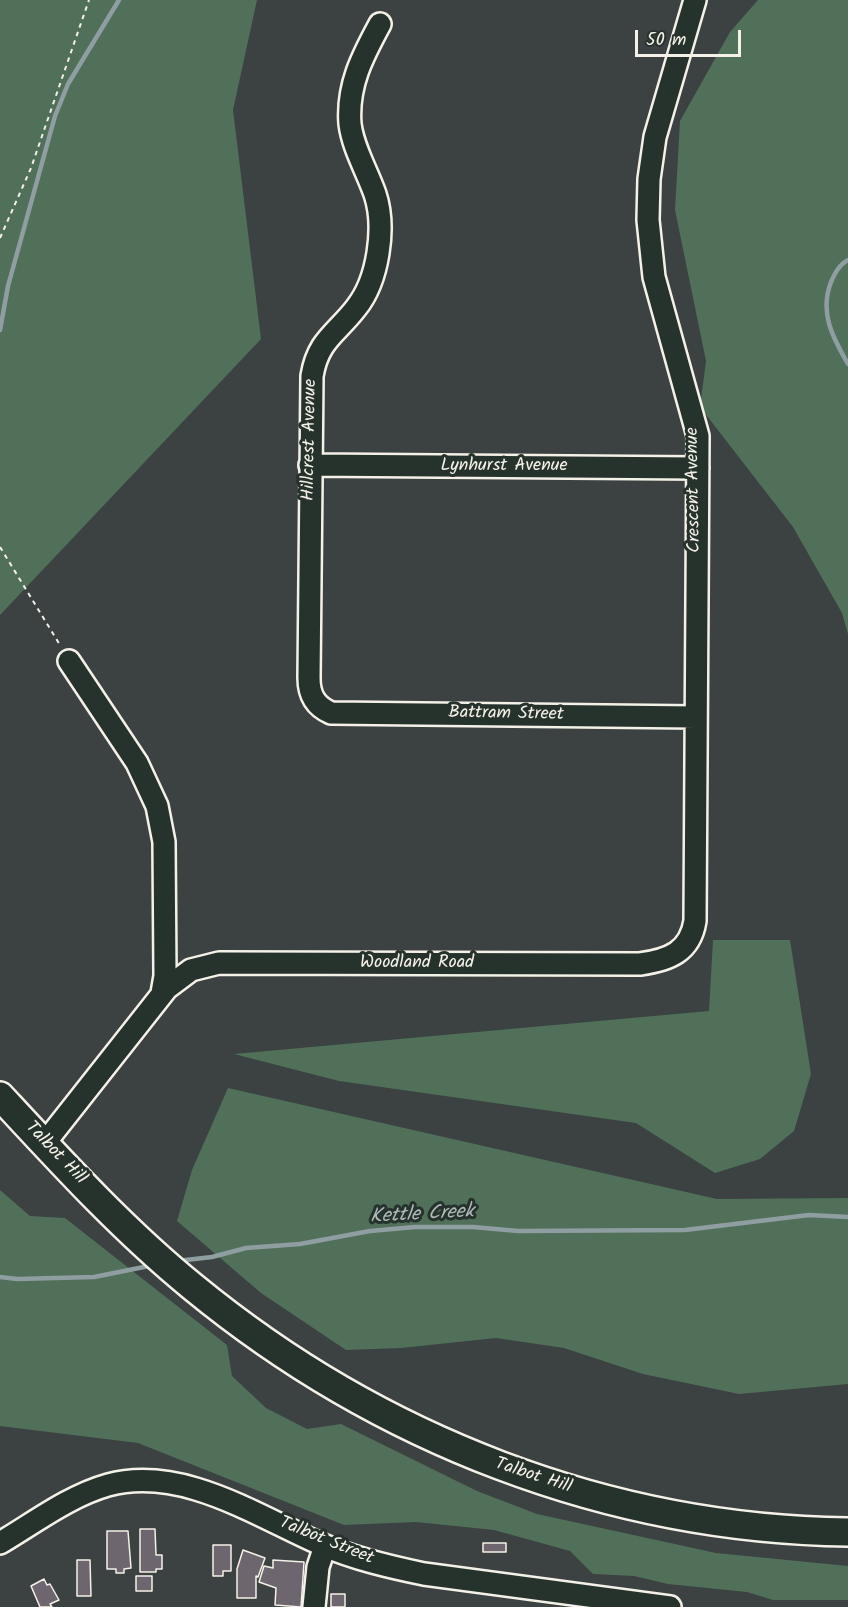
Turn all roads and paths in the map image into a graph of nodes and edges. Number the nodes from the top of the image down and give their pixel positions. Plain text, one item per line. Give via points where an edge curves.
1 (89, 0) edge
2 (695, 0) edge
3 (380, 24) dead end
4 (0, 238) edge
5 (310, 465) junction
6 (698, 468) junction
7 (0, 548) edge
8 (69, 661) joint
9 (317, 705) joint
10 (696, 717) junction
11 (679, 952) joint
12 (162, 993) junction
13 (0, 1096) edge
14 (44, 1144) junction
15 (848, 1532) edge
16 (0, 1543) edge
17 (324, 1546) junction
18 (575, 1600) edge
19 (314, 1607) edge
20 (670, 1607) edge

1 - 4 path via 31,168
2 - 6 street, Crescent Avenue via 655,137 648,220 654,277 696,425
3 - 5 street, Hillcrest Avenue via 356,72 350,106 354,141 376,196 378,256 361,300 326,338 317,355 312,376
5 - 6 street, Lynhurst Avenue
5 - 9 street, Hillcrest Avenue via 309,678
6 - 10 street, Crescent Avenue
7 - 8 path
8 - 12 street via 137,763 161,818 165,976
9 - 10 street, Battram Street via 331,713
10 - 11 street, Crescent Avenue via 695,921 690,939
11 - 12 street, Woodland Road via 661,961 640,964 219,963 191,970
12 - 14 street, Woodland Road
13 - 14 main road, Talbot Hill
14 - 15 main road, Talbot Hill via 194,1288 339,1390 399,1422 463,1452 544,1482 623,1504 704,1520
16 - 17 street, Talbot Street via 85,1494 136,1480 211,1495
17 - 18 street, Talbot Street via 424,1574
17 - 19 street
18 - 20 street, Talbot Street

